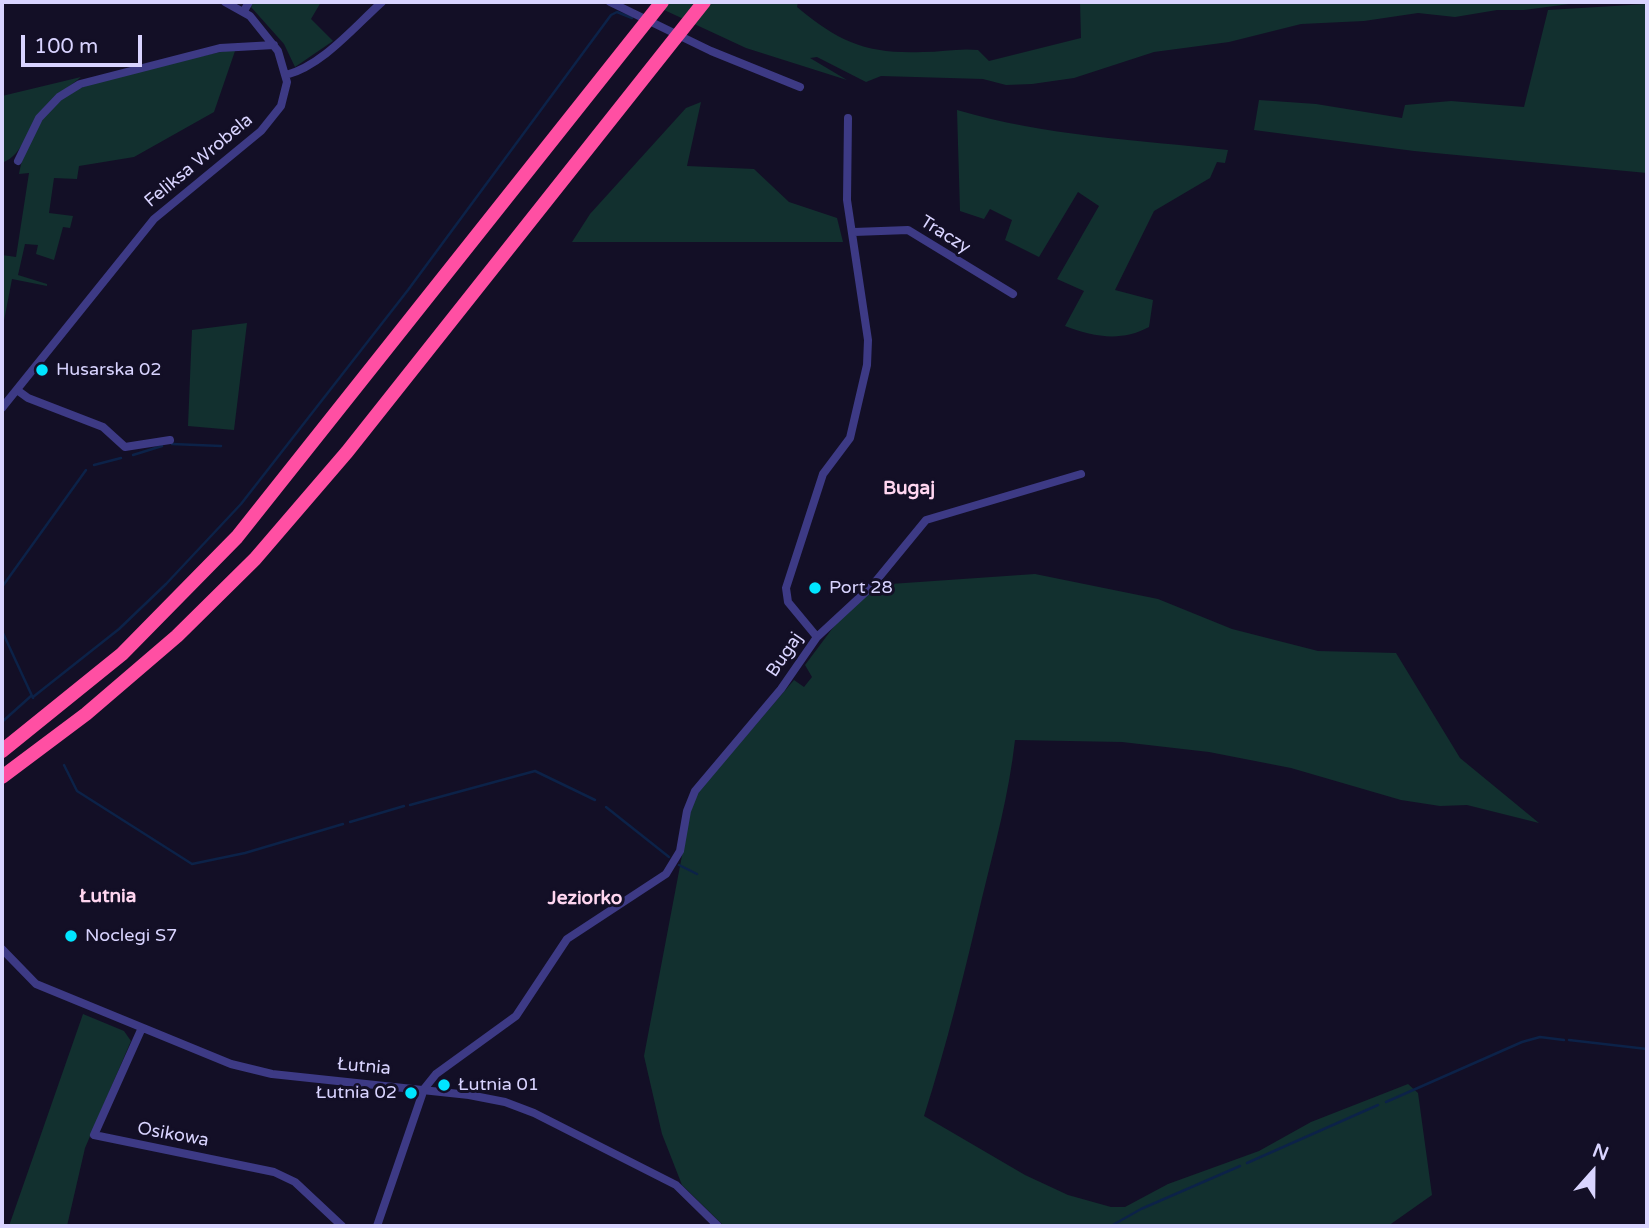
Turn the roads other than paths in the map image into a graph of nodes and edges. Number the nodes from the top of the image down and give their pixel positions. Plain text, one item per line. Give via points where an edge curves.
1 (225, 2) edge
2 (249, 2) edge
3 (382, 2) edge
4 (610, 2) edge
5 (662, 2) edge
6 (704, 2) edge
7 (244, 11) junction
8 (274, 45) junction
9 (286, 75) junction
10 (800, 87) dead end
11 (848, 118) dead end
12 (18, 162) dead end
13 (854, 232) junction
14 (1013, 294) dead end
15 (18, 390) junction
16 (2, 408) edge
17 (170, 440) dead end
18 (1081, 474) dead end
19 (817, 637) junction
20 (2, 751) edge
21 (2, 777) edge
22 (2, 949) edge
23 (141, 1030) junction
24 (425, 1089) junction
25 (342, 1226) edge
26 (377, 1226) edge
27 (718, 1226) edge

1 - 7 street
2 - 7 street
3 - 9 street via 332,47 301,70
4 - 10 street
5 - 20 highway via 237,537 122,654
6 - 21 highway via 347,452 255,559 177,636 86,714
7 - 8 street
8 - 9 street
8 - 12 street via 220,48 80,83 39,118
9 - 15 street, Feliksa Wrobela via 284,98 271,122 154,219
11 - 13 street, Bugaj via 846,169
13 - 14 street, Traczy via 908,230
13 - 19 street, Bugaj via 867,365 850,438 823,474 786,588 788,602
15 - 16 street, Feliksa Wrobela
15 - 17 street via 27,398 103,427 125,447
18 - 19 street via 922,522 871,587
19 - 24 street, Bugaj via 781,689 695,791 680,851 666,874 567,939 520,1012 436,1074
22 - 23 street, Łutnia via 36,984
23 - 24 street, Łutnia via 230,1064 272,1074
23 - 25 street, Osikowa via 94,1135 274,1172 295,1182
24 - 26 street
24 - 27 street, Łutnia via 505,1102 534,1113 676,1185

